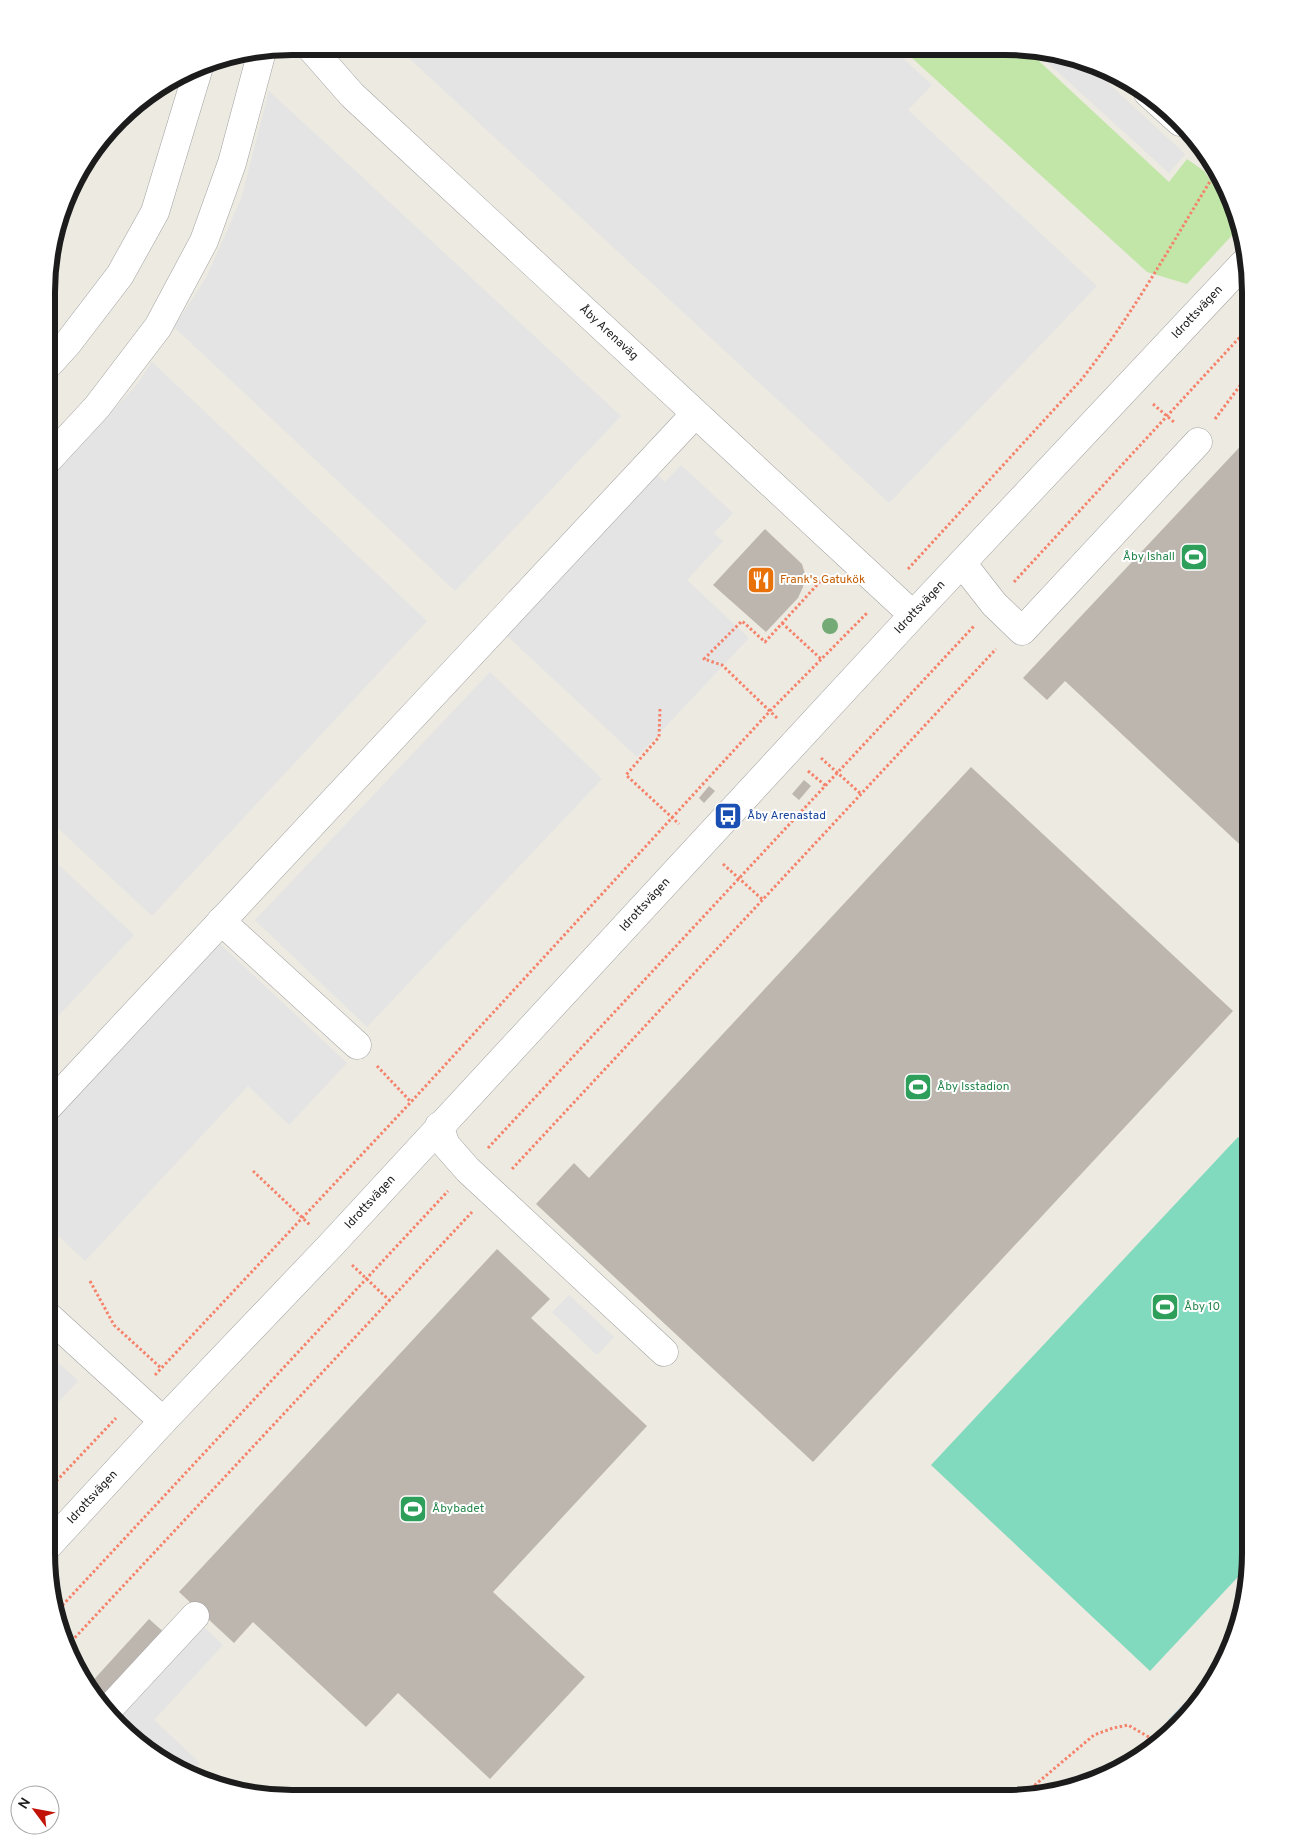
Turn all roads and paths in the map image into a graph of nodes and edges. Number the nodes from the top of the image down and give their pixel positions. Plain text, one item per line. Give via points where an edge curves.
1 (317, 55) edge
2 (260, 57) edge
3 (196, 75) edge
4 (1212, 178) edge
5 (1240, 267) edge
6 (1242, 335) edge
7 (55, 357) edge
8 (1242, 383) edge
9 (695, 414) junction
10 (1198, 442) joint
11 (55, 452) edge
12 (846, 553) junction
13 (962, 563) junction
14 (888, 592) junction
15 (994, 604) junction
16 (913, 615) junction
17 (782, 623) junction
18 (1017, 626) junction
19 (821, 659) junction
20 (660, 709) dead end
21 (770, 711) junction
22 (782, 722) dead end
23 (805, 775) dead end
24 (826, 786) junction
25 (672, 817) junction
26 (702, 845) junction
27 (740, 879) junction
28 (763, 900) junction
29 (221, 921) junction
30 (356, 1045) joint
31 (55, 1099) edge
32 (412, 1102) junction
33 (439, 1126) junction
34 (468, 1170) junction
35 (491, 1192) junction
36 (90, 1280) dead end
37 (55, 1321) edge
38 (664, 1352) dead end
39 (161, 1368) junction
40 (137, 1396) junction
41 (163, 1421) junction
42 (55, 1483) edge
43 (55, 1538) edge
44 (62, 1608) edge
45 (195, 1616) dead end
46 (72, 1641) edge
47 (112, 1706) edge
48 (1151, 1739) edge
49 (1030, 1788) edge

1 - 9 street, Åby Arenaväg via 352,95
2 - 11 street via 232,162 204,241 158,327 97,407
3 - 7 street via 154,212 120,276
4 - 14 path via 1099,358
5 - 13 street, Idrottsvägen
6 - 15 path
8 - 10 path
9 - 12 street, Åby Arenaväg
9 - 29 street
10 - 18 street via 1022,631
12 - 14 street, Åby Arenaväg
12 - 17 path
13 - 15 street
13 - 16 street, Idrottsvägen
14 - 16 street, Åby Arenaväg
14 - 19 path
15 - 18 street
15 - 24 path
16 - 26 street, Idrottsvägen
17 - 19 path
17 - 21 path via 765,642 742,621 704,658 722,665
18 - 28 path
19 - 21 path
20 - 25 path via 659,738 626,775
21 - 22 path
21 - 25 path
23 - 24 path via 809,770
24 - 27 path
25 - 26 path
25 - 32 path
26 - 27 path
26 - 33 street, Idrottsvägen
27 - 28 path
27 - 34 path
28 - 35 path
29 - 30 street
29 - 31 street
30 - 32 path
32 - 39 path
33 - 34 street via 446,1145
33 - 41 street, Idrottsvägen
34 - 35 street
34 - 44 path
35 - 38 street
35 - 46 path
36 - 39 path via 114,1325
37 - 40 street
39 - 40 path
40 - 41 street
40 - 42 path
41 - 43 street, Idrottsvägen
45 - 47 street
48 - 49 path via 1128,1725 1113,1728 1094,1736

